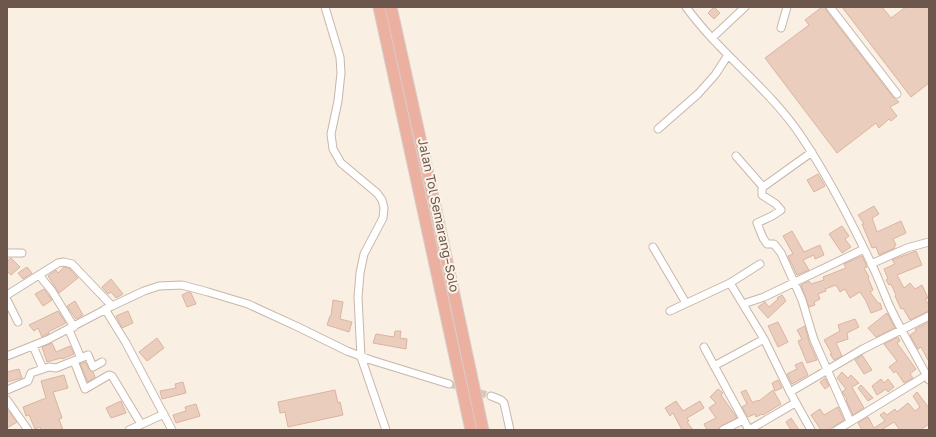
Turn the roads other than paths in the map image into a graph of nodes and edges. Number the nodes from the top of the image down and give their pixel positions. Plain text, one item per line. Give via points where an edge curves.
1 (325, 7) edge
2 (379, 7) edge
3 (391, 7) edge
4 (686, 7) edge
5 (745, 7) edge
6 (787, 7) edge
7 (830, 7) edge
8 (781, 28) dead end
9 (712, 38) junction
10 (728, 55) junction
11 (897, 94) dead end
12 (658, 129) dead end
13 (812, 152) junction
14 (736, 156) dead end
15 (763, 187) junction
16 (929, 242) edge
17 (653, 247) dead end
18 (864, 249) junction
19 (7, 253) edge
20 (22, 253) dead end
21 (760, 264) dead end
22 (872, 264) junction
23 (39, 274) junction
24 (794, 282) junction
25 (730, 283) junction
26 (7, 295) edge
27 (7, 300) edge
28 (686, 303) junction
29 (743, 304) junction
30 (112, 306) junction
31 (105, 309) junction
32 (670, 312) dead end
33 (929, 316) edge
34 (18, 322) dead end
35 (71, 328) junction
36 (902, 330) junction
37 (764, 339) junction
38 (33, 346) junction
39 (704, 347) dead end
40 (7, 356) edge
41 (361, 357) junction
42 (78, 360) junction
43 (102, 362) dead end
44 (714, 366) junction
45 (44, 369) junction
46 (828, 370) junction
47 (927, 374) edge
48 (450, 384) tunnel mouth
49 (7, 390) edge
50 (790, 392) junction
51 (491, 396) tunnel mouth
52 (7, 400) edge
53 (795, 403) junction
54 (164, 414) junction
55 (743, 420) junction
56 (850, 421) junction
57 (141, 424) junction
58 (28, 430) edge
59 (129, 430) edge
60 (172, 430) edge
61 (386, 430) edge
62 (471, 430) edge
63 (483, 430) edge
64 (510, 430) edge
65 (723, 430) edge
66 (749, 430) edge
67 (811, 430) edge
68 (837, 430) edge

1 - 41 street via 340,57 341,73 331,134 333,149 341,163 377,193 384,208 383,218 364,254 360,273 358,297
2 - 62 highway, Jalan Tol Semarang–Solo
3 - 63 highway, Jalan Tol Semarang–Solo
4 - 9 street
5 - 9 street
6 - 8 street
7 - 11 street
9 - 10 street
10 - 12 street via 698,94
10 - 13 street via 782,111
13 - 15 street
13 - 18 street
14 - 15 street
15 - 24 street via 762,195 782,210 757,223 767,244 777,246
16 - 22 street via 907,248
17 - 28 street
18 - 22 street
18 - 24 street
19 - 20 street
21 - 25 street
22 - 36 street
23 - 26 street
23 - 30 street via 58,263 69,262
23 - 35 street via 52,291
24 - 29 street
24 - 46 street via 814,340
25 - 28 street
25 - 29 street
27 - 34 street
28 - 32 street
29 - 37 street
30 - 31 street
30 - 41 street via 159,286 182,285 248,304
31 - 35 street
31 - 54 street
33 - 36 street
35 - 38 street
35 - 42 street
36 - 46 street
36 - 47 street
37 - 44 street
37 - 50 street
38 - 40 street
38 - 45 street
39 - 44 street
41 - 48 street
41 - 61 street
42 - 43 street via 88,355 93,367
42 - 45 street via 56,368
42 - 57 street via 85,389 109,375 112,376
44 - 55 street
45 - 49 street via 31,373 28,381
46 - 50 street
46 - 56 street
47 - 56 street
50 - 53 street
51 - 64 street via 504,403
52 - 58 street
53 - 66 street
53 - 67 street
54 - 57 street
54 - 60 street
55 - 65 street
55 - 66 street
56 - 68 street
57 - 59 street

